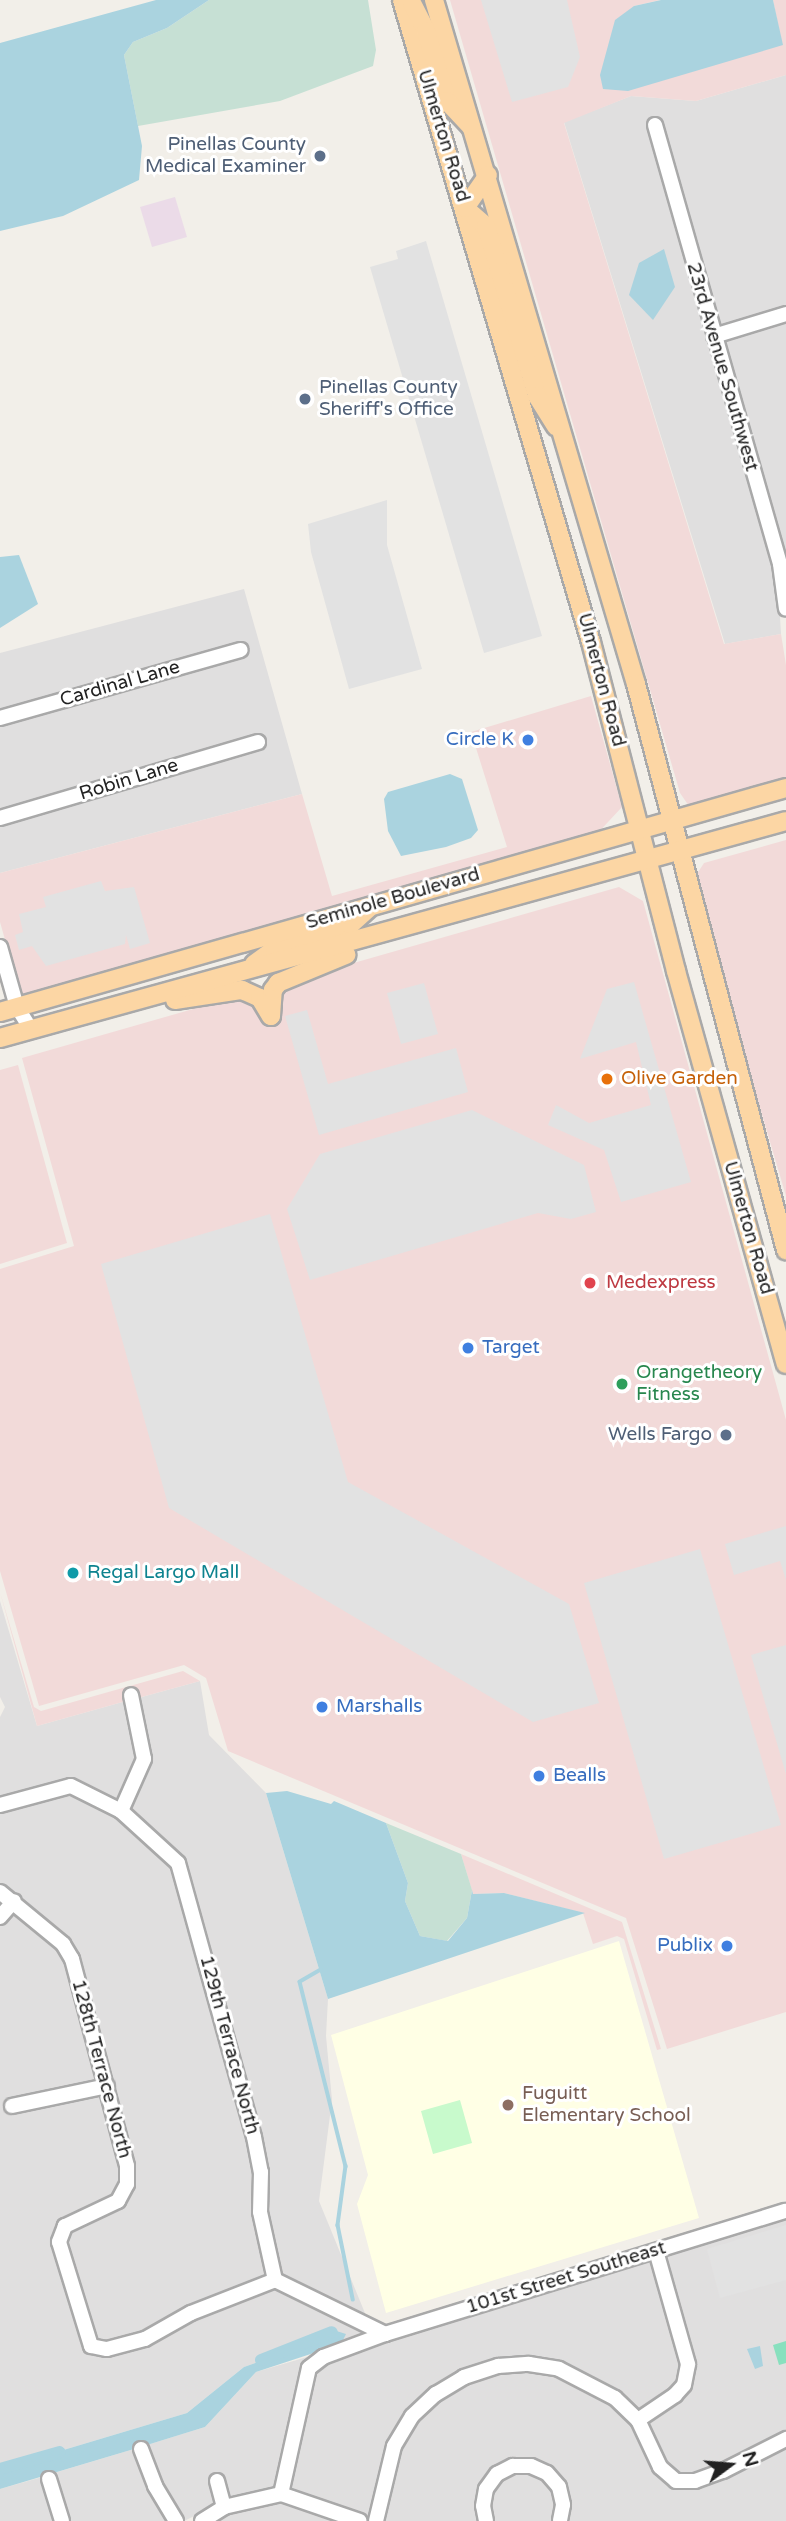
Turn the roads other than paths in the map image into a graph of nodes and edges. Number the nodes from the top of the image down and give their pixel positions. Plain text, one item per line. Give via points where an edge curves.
1 (402, 0) edge
2 (410, 0) edge
3 (434, 5) edge
4 (655, 125) dead end
5 (474, 130) junction
6 (488, 175) junction
7 (465, 208) junction
8 (786, 314) edge
9 (715, 336) junction
10 (568, 445) junction
11 (786, 609) edge
12 (241, 650) dead end
13 (0, 718) edge
14 (258, 742) dead end
15 (786, 788) edge
16 (0, 818) edge
17 (672, 821) junction
18 (786, 821) edge
19 (641, 829) junction
20 (679, 852) junction
21 (649, 860) junction
22 (372, 905) junction
23 (437, 917) junction
24 (0, 947) edge
25 (246, 971) junction
26 (9, 1009) edge
27 (99, 1012) junction
28 (30, 1029) junction
29 (0, 1038) edge
30 (786, 1250) edge
31 (786, 1364) edge
32 (131, 1695) dead end
33 (0, 1805) edge
34 (121, 1811) junction
35 (0, 1892) edge
36 (14, 1901) junction
37 (0, 1917) edge
38 (107, 2086) junction
39 (12, 2106) dead end
40 (786, 2211) edge
41 (656, 2251) junction
42 (275, 2280) junction
43 (385, 2333) junction
44 (638, 2420) junction
45 (786, 2439) edge
46 (141, 2449) dead end
47 (49, 2479) dead end
48 (217, 2480) dead end
49 (281, 2494) junction
50 (225, 2507) junction
51 (62, 2521) edge
52 (176, 2521) edge
53 (202, 2521) edge
54 (360, 2521) edge
55 (376, 2521) edge
56 (486, 2521) edge
57 (560, 2521) edge

1 - 7 main road, Ulmerton Road
2 - 5 main road via 426,32 447,102
3 - 5 main road, Ulmerton Road
4 - 9 street, 23rd Avenue Southwest
5 - 6 main road, Ulmerton Road
6 - 7 main road
6 - 10 main road, Ulmerton Road
7 - 10 main road via 486,226 537,396
7 - 19 main road, Ulmerton Road
8 - 9 street
9 - 11 street, 23rd Avenue Southwest via 780,564
10 - 17 main road, Ulmerton Road
12 - 13 street, Cardinal Lane
14 - 16 street, Robin Lane
15 - 17 main road, Seminole Boulevard
17 - 19 main road, Seminole Boulevard
17 - 20 main road, Ulmerton Road
18 - 20 main road, Seminole Boulevard
19 - 21 main road, Ulmerton Road
19 - 22 main road, Seminole Boulevard
20 - 21 main road, Seminole Boulevard
20 - 30 main road, Ulmerton Road
21 - 23 main road, Seminole Boulevard
21 - 31 main road, Ulmerton Road
22 - 25 main road via 350,925 275,949
22 - 26 main road, Seminole Boulevard
23 - 25 main road, Seminole Boulevard
23 - 27 main road via 286,978 273,990 271,1016 260,998 242,990
24 - 26 street
25 - 27 main road, Seminole Boulevard
26 - 28 street
27 - 28 main road, Seminole Boulevard
28 - 29 main road, Seminole Boulevard
32 - 34 street via 144,1759
33 - 34 street, 129th Terrace North via 71,1786
34 - 42 street, 129th Terrace North via 178,1863 254,2137 261,2172 260,2212
35 - 36 street, 128th Terrace North
36 - 37 street
36 - 38 street, 128th Terrace North via 63,1944 72,1959
38 - 39 street
38 - 42 street, 128th Terrace North via 127,2166 127,2184 118,2201 65,2226 59,2242 91,2346 107,2348 145,2339 191,2313
40 - 41 street, 101st Street Southeast
41 - 43 street, 101st Street Southeast
41 - 44 street via 688,2374 675,2395
42 - 43 street
43 - 49 street, 101st Street Southeast via 323,2357 309,2368
44 - 45 street via 660,2467 676,2481 695,2481 723,2471
44 - 55 street via 615,2398 559,2369 529,2364 498,2366 464,2377 412,2416 394,2446
46 - 52 street via 155,2486
47 - 51 street
48 - 50 street
49 - 50 street
49 - 54 street
50 - 53 street
56 - 57 street via 486,2489 497,2474 513,2466 531,2466 547,2473 559,2487 564,2504

